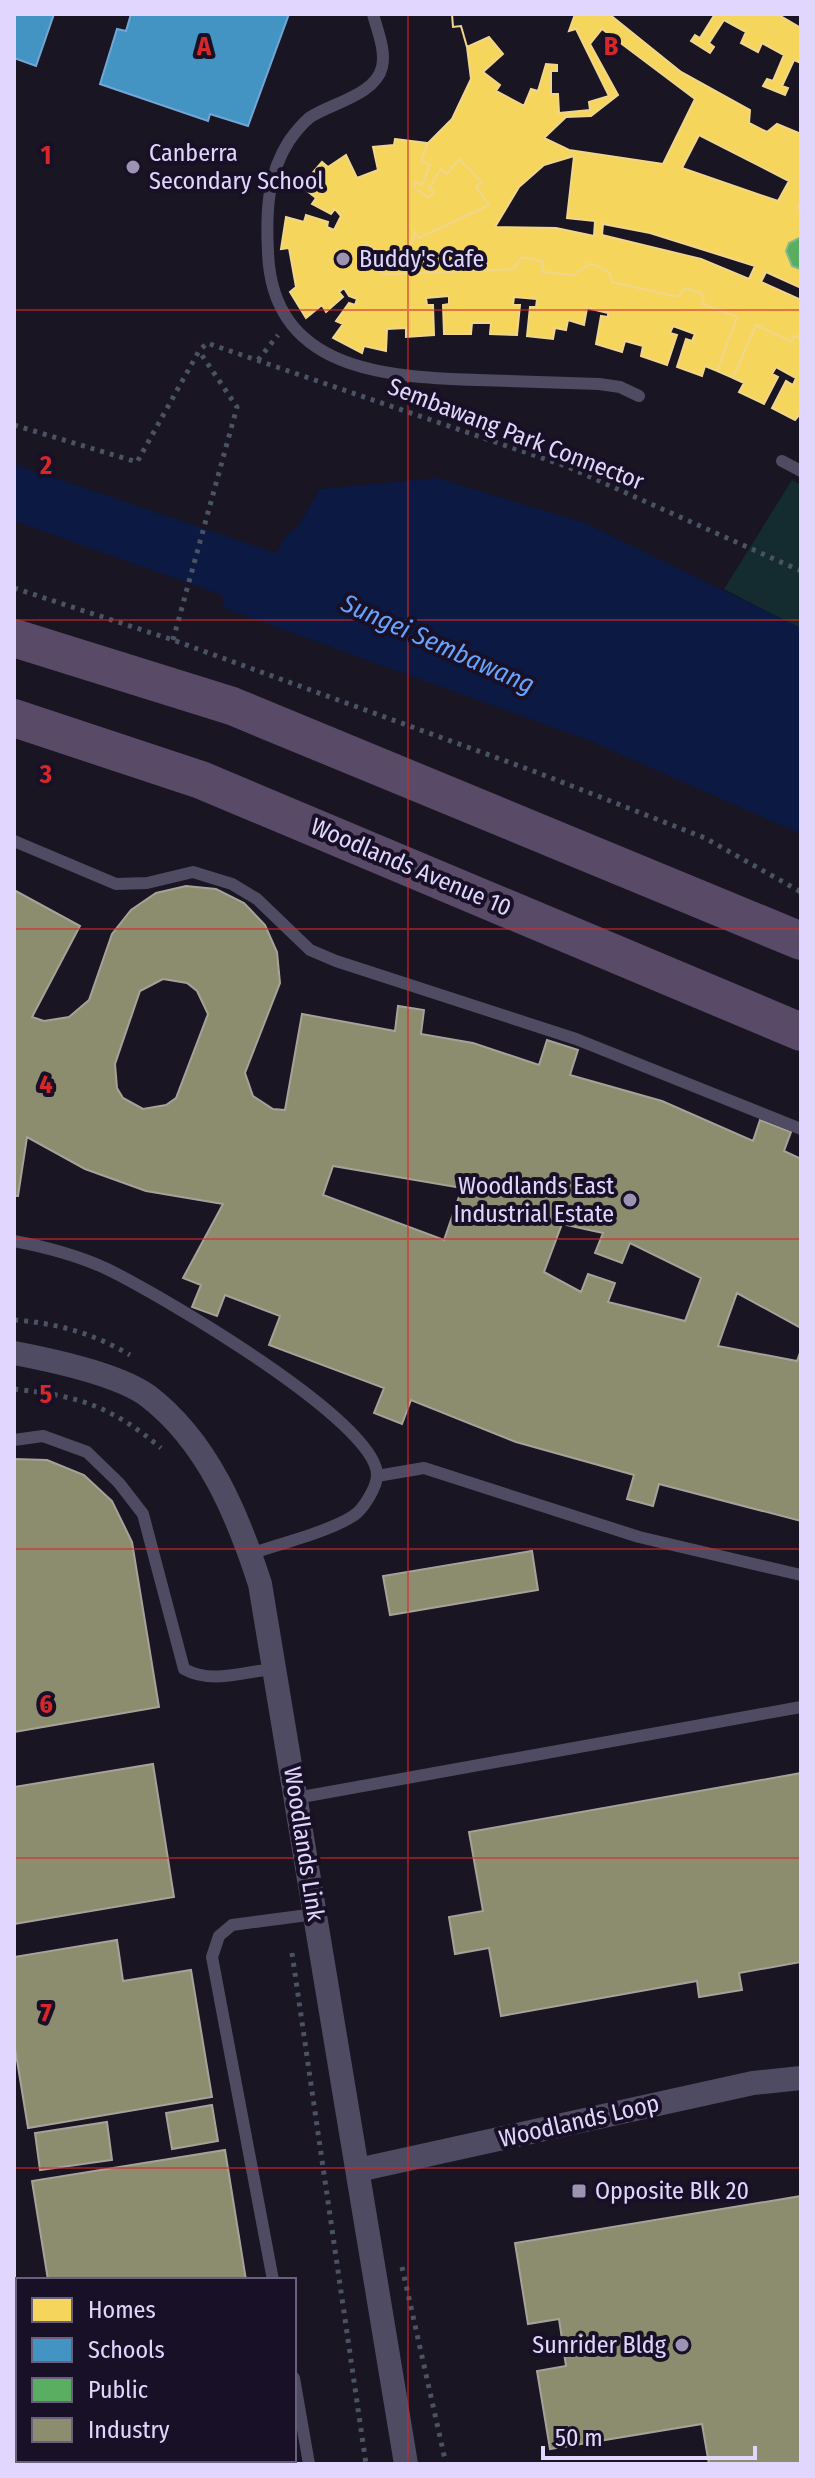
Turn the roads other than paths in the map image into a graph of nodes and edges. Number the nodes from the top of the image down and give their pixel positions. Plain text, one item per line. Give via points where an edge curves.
1 (373, 14) edge
2 (639, 396) dead end
3 (782, 461) dead end
4 (801, 471) edge
5 (14, 638) edge
6 (14, 718) edge
7 (14, 841) edge
8 (801, 941) edge
9 (801, 1032) edge
10 (801, 1129) edge
11 (14, 1241) edge
12 (14, 1353) edge
13 (14, 1440) edge
14 (377, 1476) junction
15 (250, 1554) junction
16 (801, 1575) edge
17 (275, 1669) junction
18 (801, 1707) edge
19 (296, 1798) junction
20 (315, 1914) junction
21 (801, 2078) edge
22 (358, 2170) junction
23 (273, 2278) edge
24 (296, 2389) edge
25 (309, 2464) edge
26 (406, 2464) edge

1 - 2 lane via 382,48 377,78 308,119 275,170 266,212 269,278 289,321 326,355 359,369 401,378 599,384
3 - 4 lane
5 - 8 main road via 232,706
6 - 9 main road, Woodlands Avenue 10 via 201,780
7 - 10 lane via 116,884 193,872 232,884 257,899 310,950 576,1039
11 - 14 lane via 104,1267 159,1296 329,1409 370,1452
12 - 15 street, Woodlands Link via 72,1363 147,1395 197,1447 238,1516
13 - 17 lane via 43,1436 87,1452 143,1514 184,1669 218,1678
14 - 15 lane via 355,1516
14 - 16 lane via 424,1468 639,1537
15 - 17 street, Woodlands Link
17 - 19 street, Woodlands Link
18 - 19 lane
19 - 20 street, Woodlands Link
20 - 22 street, Woodlands Link
20 - 23 lane via 232,1925 219,1936 212,1957
21 - 22 street, Woodlands Loop via 753,2083
22 - 26 street, Woodlands Link
24 - 25 lane

